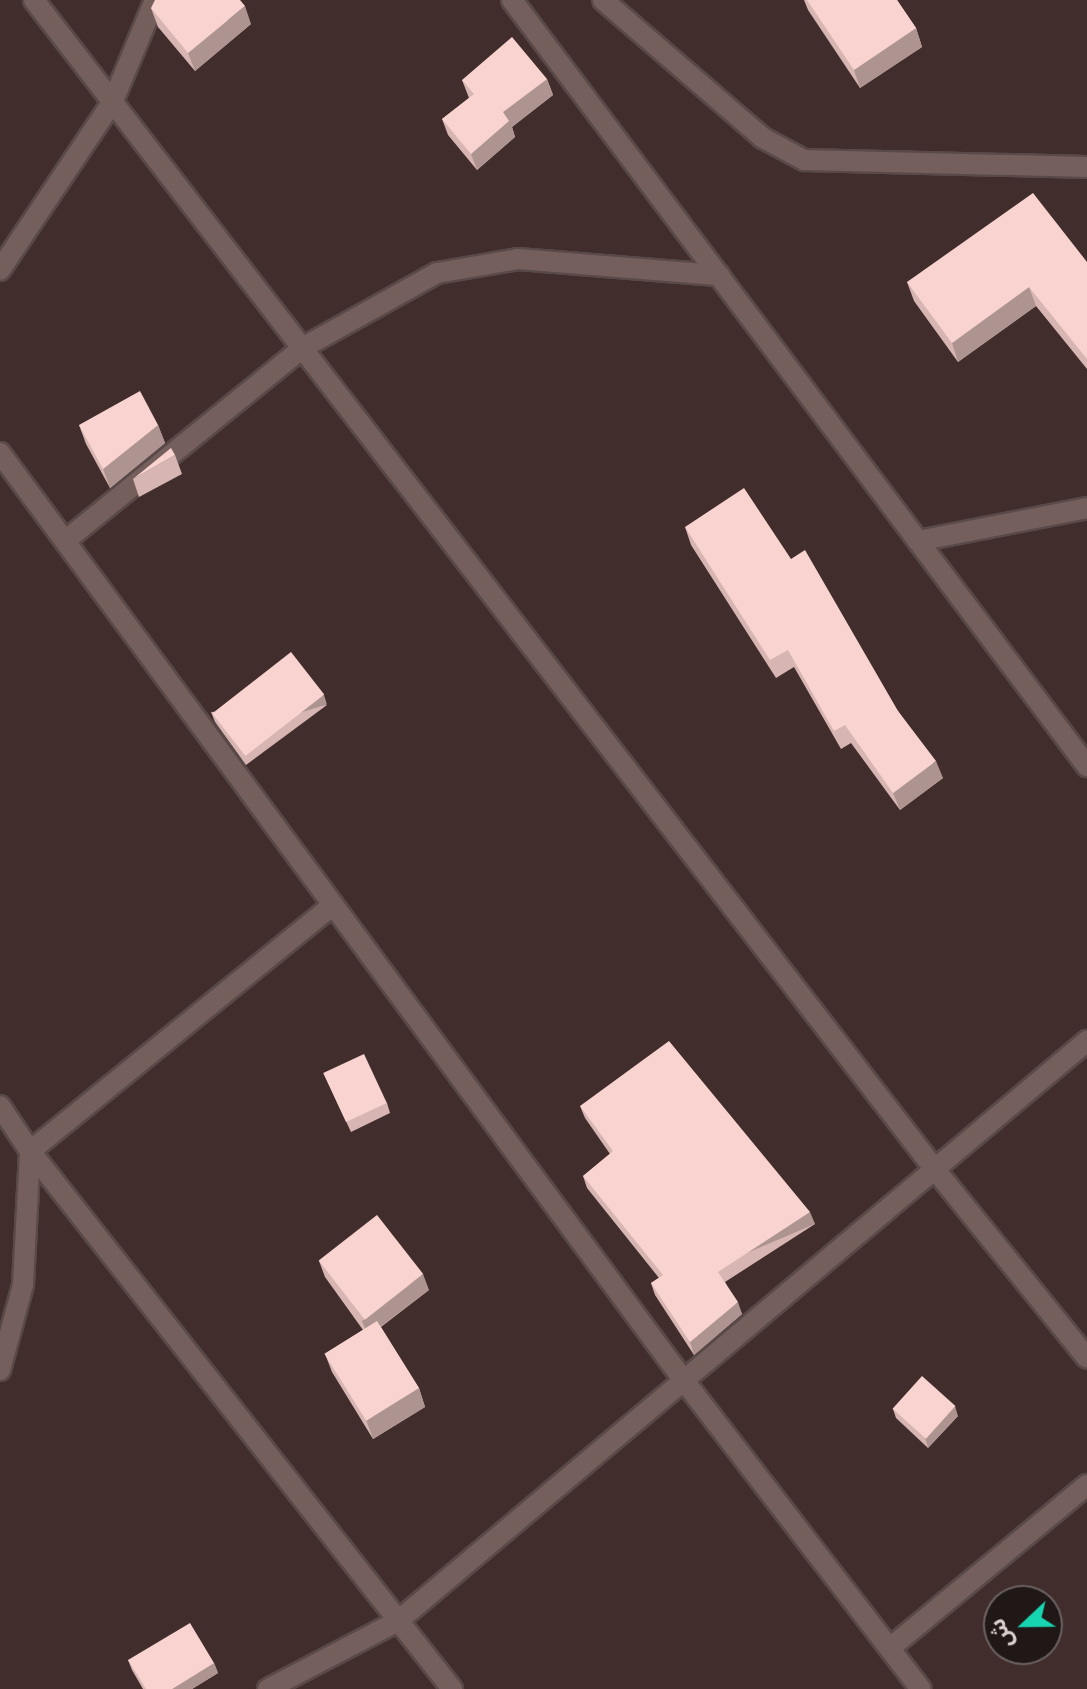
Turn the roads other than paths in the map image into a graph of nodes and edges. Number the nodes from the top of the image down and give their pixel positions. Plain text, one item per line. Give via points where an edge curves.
1 (34, 0) edge
2 (155, 0) edge
3 (512, 0) edge
4 (603, 0) edge
5 (113, 101) junction
6 (1087, 167) edge
7 (0, 270) edge
8 (719, 275) junction
9 (304, 347) junction
10 (0, 453) edge
11 (1087, 508) edge
12 (65, 541) junction
13 (918, 541) junction
14 (1087, 766) edge
15 (333, 905) junction
16 (1087, 1041) edge
17 (0, 1106) edge
18 (30, 1151) junction
19 (933, 1167) junction
20 (1087, 1358) edge
21 (0, 1370) edge
22 (682, 1378) junction
23 (1087, 1485) edge
24 (398, 1621) junction
25 (890, 1648) junction
26 (268, 1689) edge
27 (452, 1689) edge
28 (921, 1689) edge

1 - 5 street
2 - 5 street
3 - 8 street
4 - 6 street via 763,138 804,160
5 - 7 street
5 - 9 street
8 - 9 street via 518,259 437,273
8 - 13 street
9 - 12 street
9 - 19 street
10 - 12 street
11 - 13 street
12 - 15 street
13 - 14 street
15 - 18 street
15 - 22 street
16 - 19 street
17 - 18 street
18 - 21 street via 23,1285
18 - 24 street
19 - 20 street
19 - 22 street
22 - 24 street
22 - 25 street
23 - 25 street
24 - 26 street
24 - 27 street
25 - 28 street

